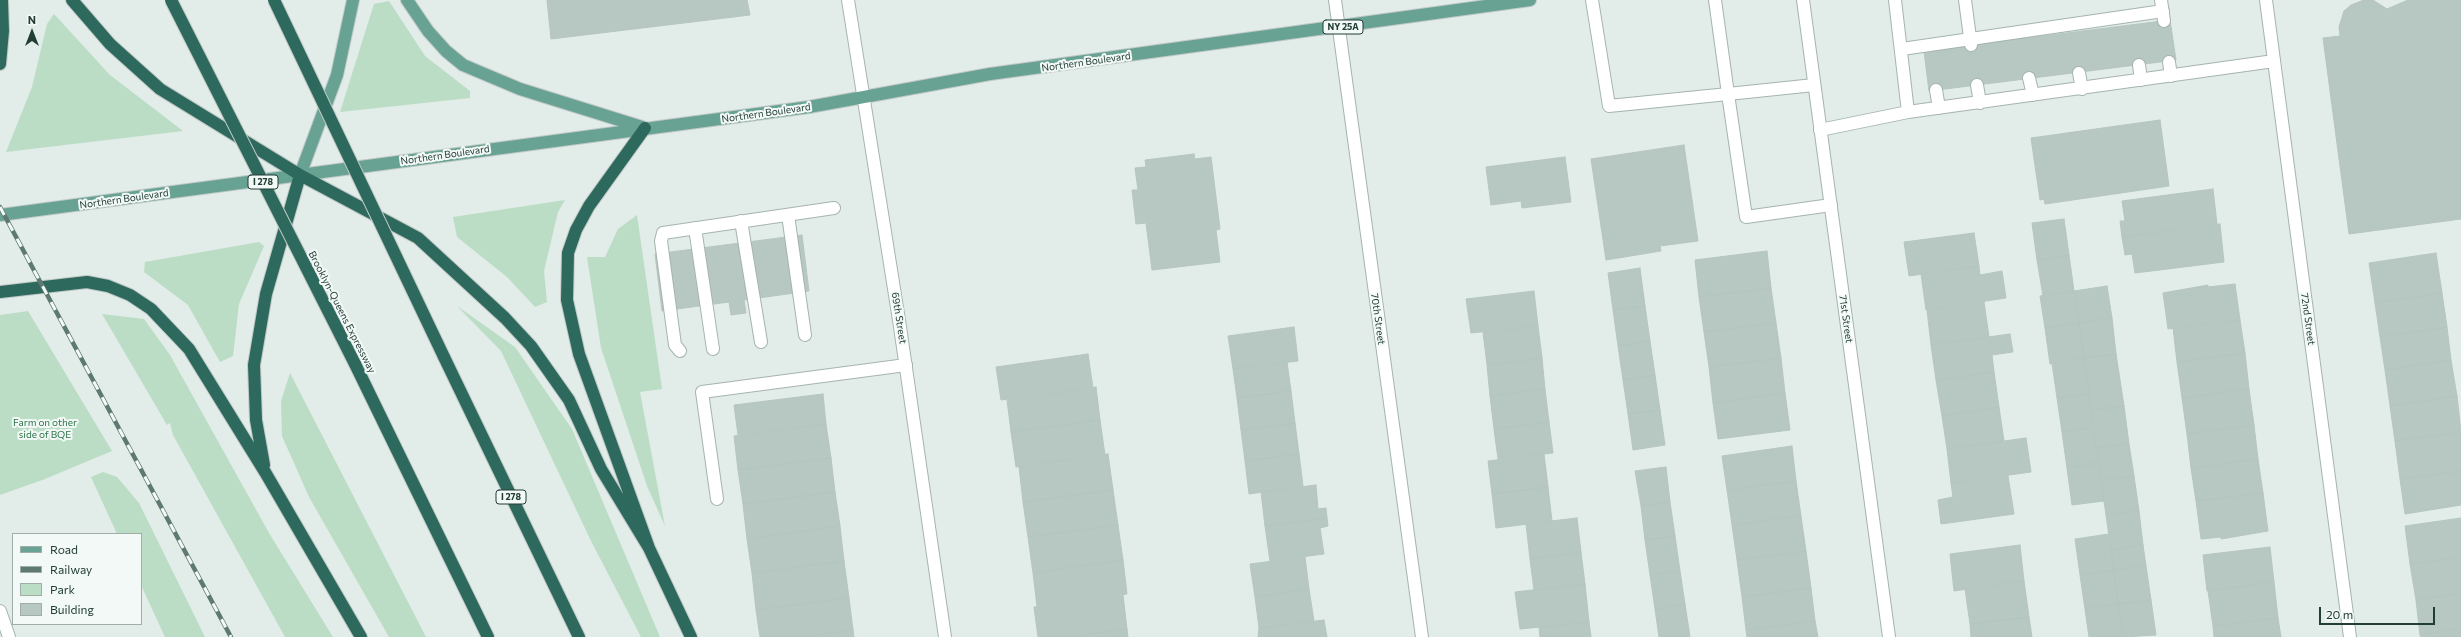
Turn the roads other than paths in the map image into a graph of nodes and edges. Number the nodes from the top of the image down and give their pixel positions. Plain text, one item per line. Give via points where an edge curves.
1 (2, 0) edge
2 (72, 0) edge
3 (171, 0) edge
4 (274, 0) edge
5 (353, 0) edge
6 (407, 0) edge
7 (848, 0) edge
8 (1335, 0) edge
9 (1530, 0) edge
10 (1592, 0) edge
11 (1715, 0) edge
12 (1803, 0) edge
13 (1895, 0) edge
14 (1965, 0) edge
15 (2266, 0) edge
16 (2163, 11) edge
17 (1338, 28) junction
18 (1971, 41) junction
19 (1902, 49) junction
20 (2274, 61) junction
21 (2169, 62) dead end
22 (0, 64) edge
23 (2139, 65) dead end
24 (2079, 72) dead end
25 (2171, 76) junction
26 (2029, 78) dead end
27 (2141, 80) junction
28 (1814, 85) junction
29 (1977, 85) dead end
30 (2082, 89) junction
31 (1936, 90) dead end
32 (1728, 94) junction
33 (2033, 95) junction
34 (862, 98) junction
35 (1980, 103) junction
36 (1939, 108) junction
37 (1908, 112) junction
38 (645, 128) junction
39 (1820, 130) junction
40 (300, 175) junction
41 (1831, 205) junction
42 (834, 208) dead end
43 (0, 215) edge
44 (788, 215) junction
45 (741, 221) junction
46 (695, 228) junction
47 (0, 292) edge
48 (805, 335) dead end
49 (761, 342) dead end
50 (713, 349) dead end
51 (680, 351) dead end
52 (906, 365) junction
53 (265, 472) junction
54 (717, 499) dead end
55 (649, 548) junction
56 (0, 611) edge
57 (9, 637) edge
58 (361, 637) edge
59 (488, 637) edge
60 (579, 637) edge
61 (690, 637) edge
62 (945, 637) edge
63 (1422, 637) edge
64 (1889, 637) edge
65 (2350, 637) edge

1 - 22 highway
2 - 40 highway via 110,44 160,89
3 - 59 highway, Brooklyn-Queens Expressway / I 278, bridge
4 - 60 highway, I 278, bridge
5 - 40 main road via 337,75
6 - 38 main road via 428,31 463,65 520,89
7 - 34 street, 69th Street
8 - 17 street, 70th Street
9 - 17 main road, Northern Boulevard / NY 25A
10 - 32 street via 1609,106
11 - 32 street
12 - 28 street, 71st Street
13 - 19 street
14 - 18 street
15 - 20 street, 72nd Street
16 - 18 street via 2133,20
17 - 34 main road, Northern Boulevard / NY 25A via 990,74
17 - 63 street, 70th Street
18 - 19 street
19 - 37 street
20 - 25 street
20 - 65 street, 72nd Street
21 - 25 street
23 - 27 street
24 - 30 street
25 - 27 street
26 - 33 street
27 - 30 street
28 - 32 street
28 - 39 street, 71st Street
29 - 35 street
30 - 33 street
31 - 36 street
32 - 41 street via 1746,217
33 - 35 street
34 - 38 main road, Northern Boulevard
34 - 52 street, 69th Street
35 - 36 street
36 - 37 street
37 - 39 street
38 - 40 main road, Northern Boulevard
38 - 55 highway via 588,206 568,253 566,277 567,300 579,354
39 - 41 street, 71st Street
40 - 43 main road, Northern Boulevard
40 - 53 highway via 266,294 254,365 256,420
40 - 55 highway via 418,238 505,318 531,346 570,400 601,469
41 - 64 street, 71st Street
42 - 44 street
44 - 45 street
44 - 48 street
45 - 46 street
45 - 49 street
46 - 50 street
46 - 51 street via 663,233 662,241 675,345
47 - 53 highway via 87,282 108,286 130,295 151,309 189,349
52 - 54 street via 702,392
52 - 62 street, 69th Street
53 - 58 highway
55 - 61 highway
56 - 57 street

